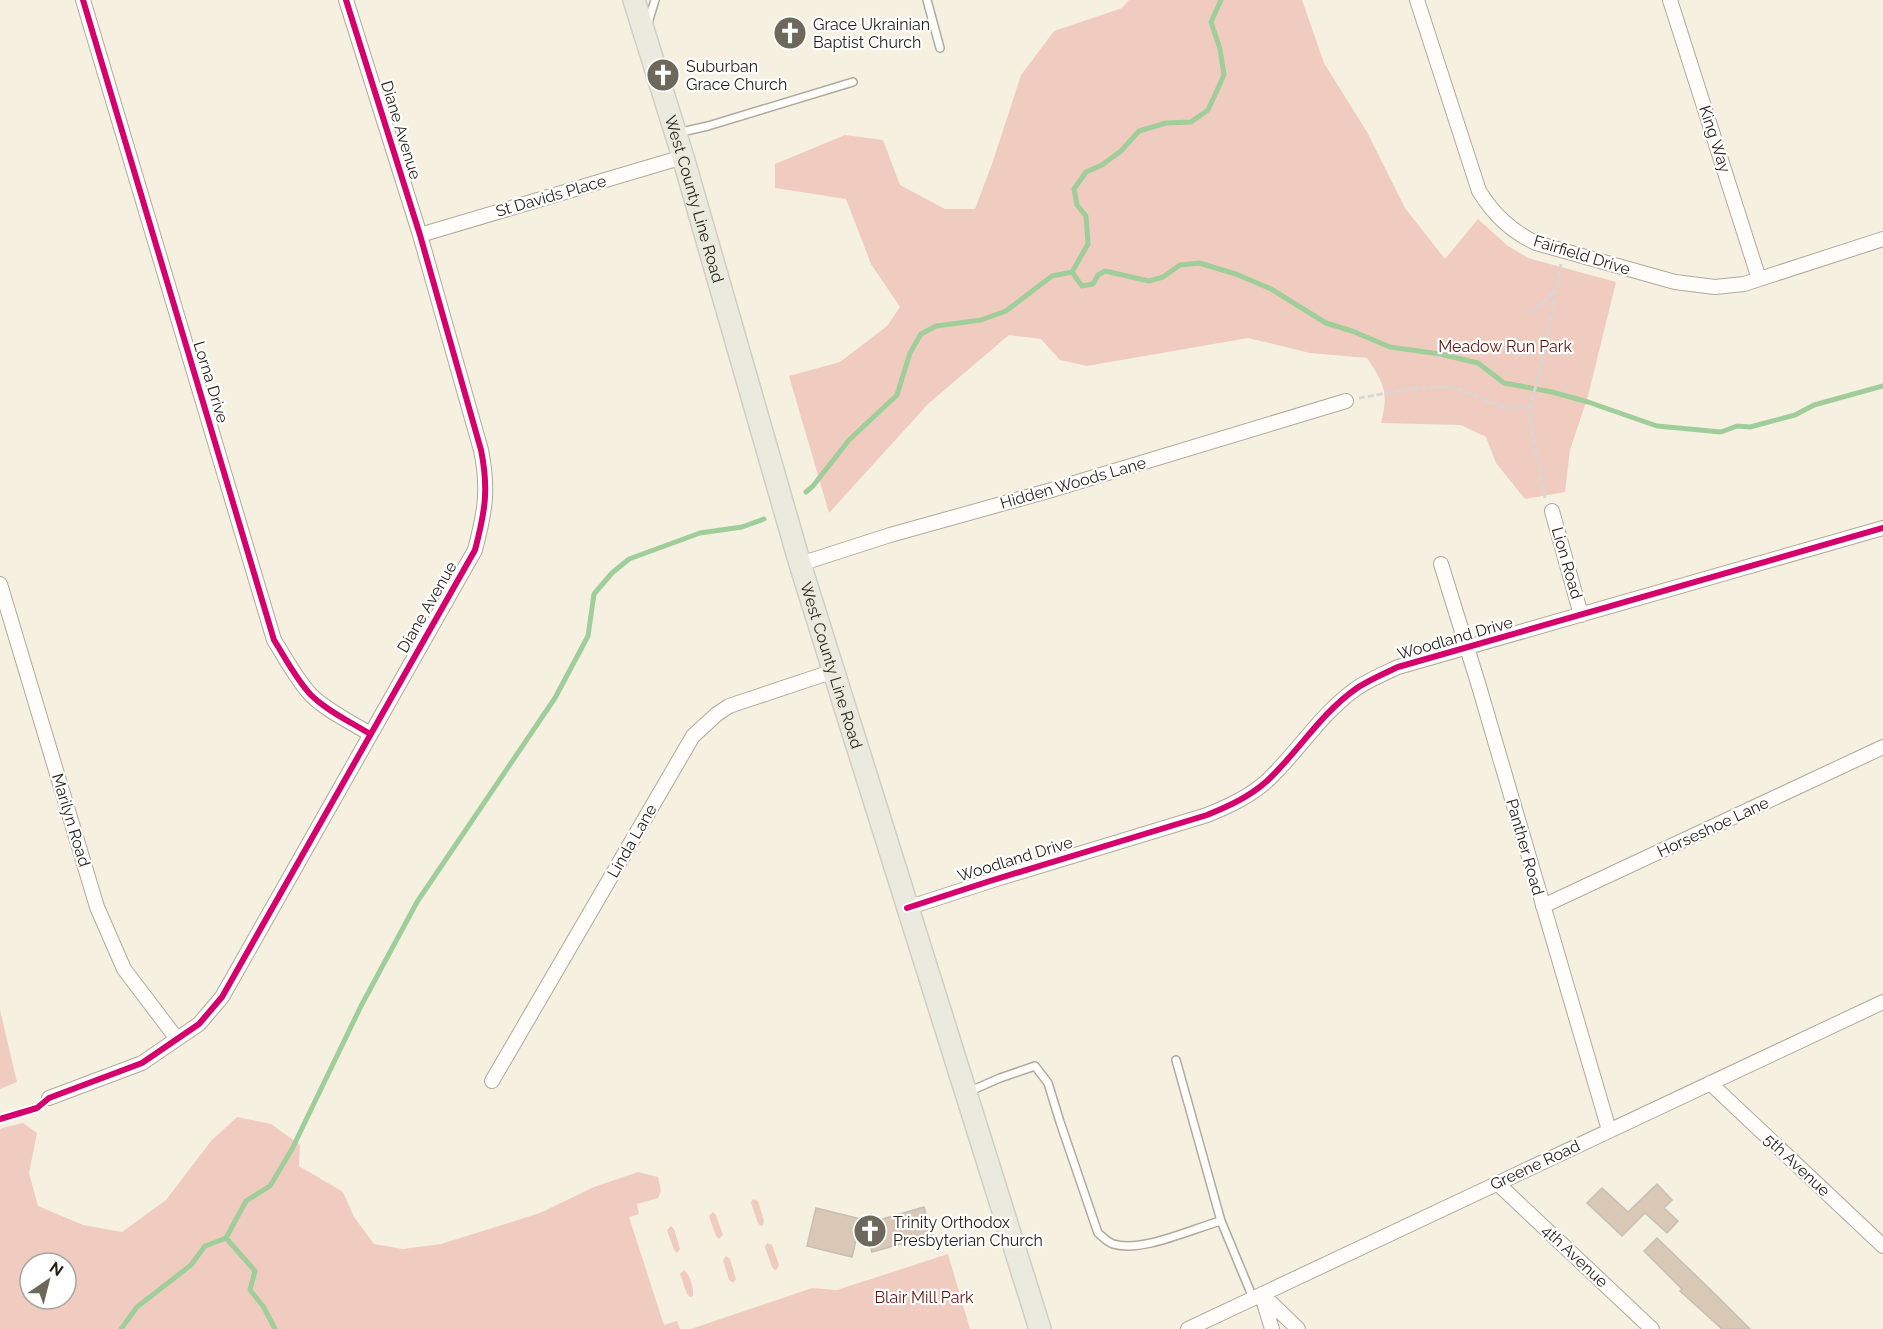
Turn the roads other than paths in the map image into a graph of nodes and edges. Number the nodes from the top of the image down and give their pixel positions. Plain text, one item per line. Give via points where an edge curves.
1 (83, 0) edge
2 (346, 0) edge
3 (634, 0) edge
4 (655, 0) edge
5 (927, 0) edge
6 (1417, 0) edge
7 (1670, 0) edge
8 (645, 34) junction
9 (940, 48) dead end
10 (853, 82) dead end
11 (675, 134) junction
12 (683, 157) junction
13 (420, 234) junction
14 (1883, 239) edge
15 (1759, 279) junction
16 (1346, 401) road end
17 (1552, 511) road end
18 (1883, 528) edge
19 (800, 564) junction
20 (1441, 564) dead end
21 (0, 584) edge
22 (1581, 615) junction
23 (1467, 648) junction
24 (834, 671) junction
25 (370, 734) junction
26 (1883, 747) edge
27 (1543, 906) junction
28 (907, 908) junction
29 (1883, 1002) edge
30 (177, 1039) junction
31 (1176, 1060) dead end
32 (492, 1081) dead end
33 (1710, 1083) junction
34 (965, 1093) junction
35 (49, 1098) dead end
36 (1609, 1130) junction
37 (1497, 1183) junction
38 (1221, 1221) junction
39 (1883, 1246) edge
40 (1257, 1296) junction
41 (1040, 1329) edge
42 (1188, 1329) edge
43 (1272, 1329) edge
44 (1299, 1329) edge
45 (1652, 1329) edge

1 - 25 street, Lorna Drive via 274,640 313,696
2 - 13 street, Diane Avenue
3 - 8 main road, West County Line Road
4 - 8 lane
5 - 9 lane
6 - 15 street, Fairfield Drive via 1479,191 1510,228 1536,243 1675,282 1725,286
7 - 15 street, King Way
8 - 11 main road, West County Line Road
10 - 11 lane
11 - 12 main road, West County Line Road
12 - 13 street, St Davids Place
12 - 19 main road, West County Line Road
13 - 25 street, Diane Avenue via 481,450 486,497 475,550
14 - 15 street, Fairfield Drive
16 - 19 street, Hidden Woods Lane
17 - 22 street, Lion Road
18 - 22 street, Woodland Drive
19 - 24 main road, West County Line Road
20 - 23 street, Panther Road
21 - 30 street, Marilyn Road via 97,907 124,969
22 - 23 street, Woodland Drive
23 - 27 street, Panther Road
23 - 28 street, Woodland Drive via 1398,668 1356,689 1267,780 1229,807
24 - 28 main road, West County Line Road
24 - 32 street, Linda Lane via 729,706 693,736
25 - 30 street, Diane Avenue via 222,997 199,1024
26 - 27 street, Horseshoe Lane
27 - 36 street, Panther Road
28 - 34 main road, West County Line Road
29 - 33 street, Greene Road
30 - 35 street, Diane Avenue via 142,1063
31 - 38 lane
33 - 36 street, Greene Road
33 - 39 street, 5th Avenue
34 - 38 lane via 1035,1066 1048,1083 1098,1233 1111,1244 1155,1243
34 - 41 main road, West County Line Road
36 - 37 street, Greene Road
37 - 40 street, Greene Road
37 - 45 street, 4th Avenue
38 - 40 lane
40 - 42 street, Greene Road
40 - 43 street
40 - 44 street

